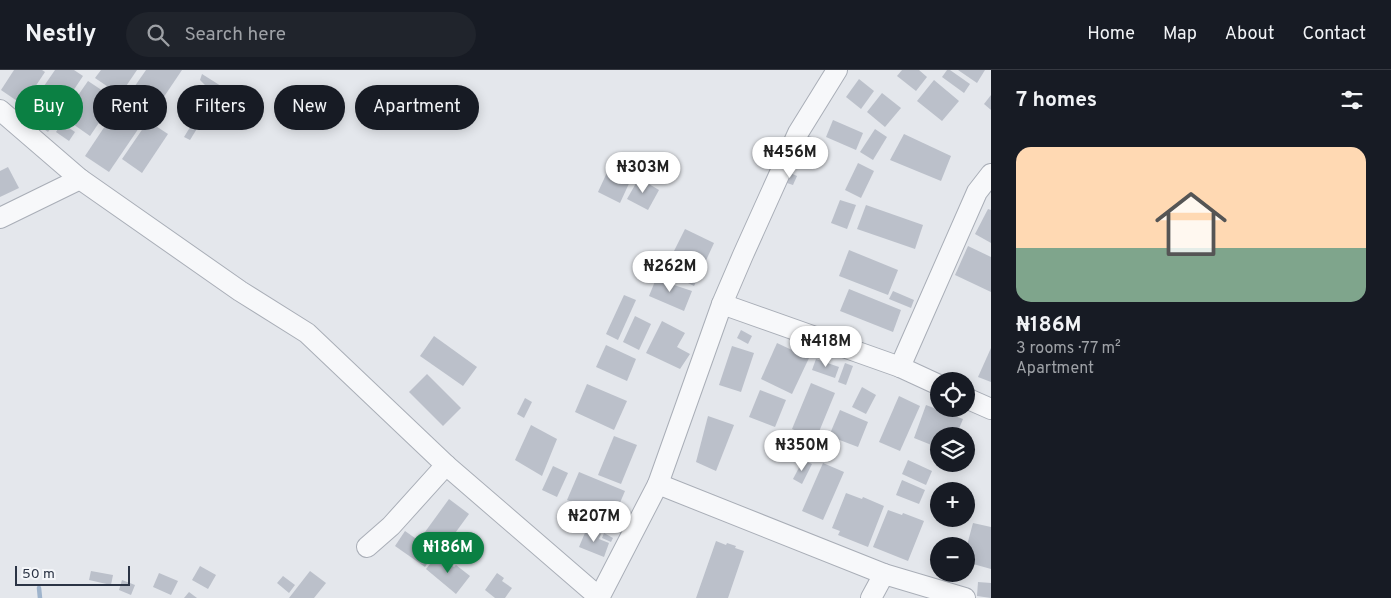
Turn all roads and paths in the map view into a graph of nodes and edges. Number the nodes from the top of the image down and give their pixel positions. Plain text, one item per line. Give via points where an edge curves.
1 (837, 70) edge
2 (0, 110) edge
3 (991, 174) edge
4 (80, 179) junction
5 (0, 218) edge
6 (722, 304) junction
7 (900, 367) junction
8 (930, 381) edge
9 (975, 402) edge
10 (991, 409) edge
11 (446, 465) junction
12 (658, 484) junction
13 (368, 547) dead end
14 (884, 574) junction
15 (599, 598) edge
16 (870, 598) edge
17 (965, 598) edge

1 - 6 street via 798,134
2 - 4 street
3 - 7 street via 977,192
4 - 5 street
4 - 11 street via 240,291 307,333
6 - 7 street
6 - 12 street
7 - 8 street
9 - 10 street
11 - 13 street
11 - 15 street
12 - 14 street
12 - 15 street
14 - 16 street
14 - 17 street

